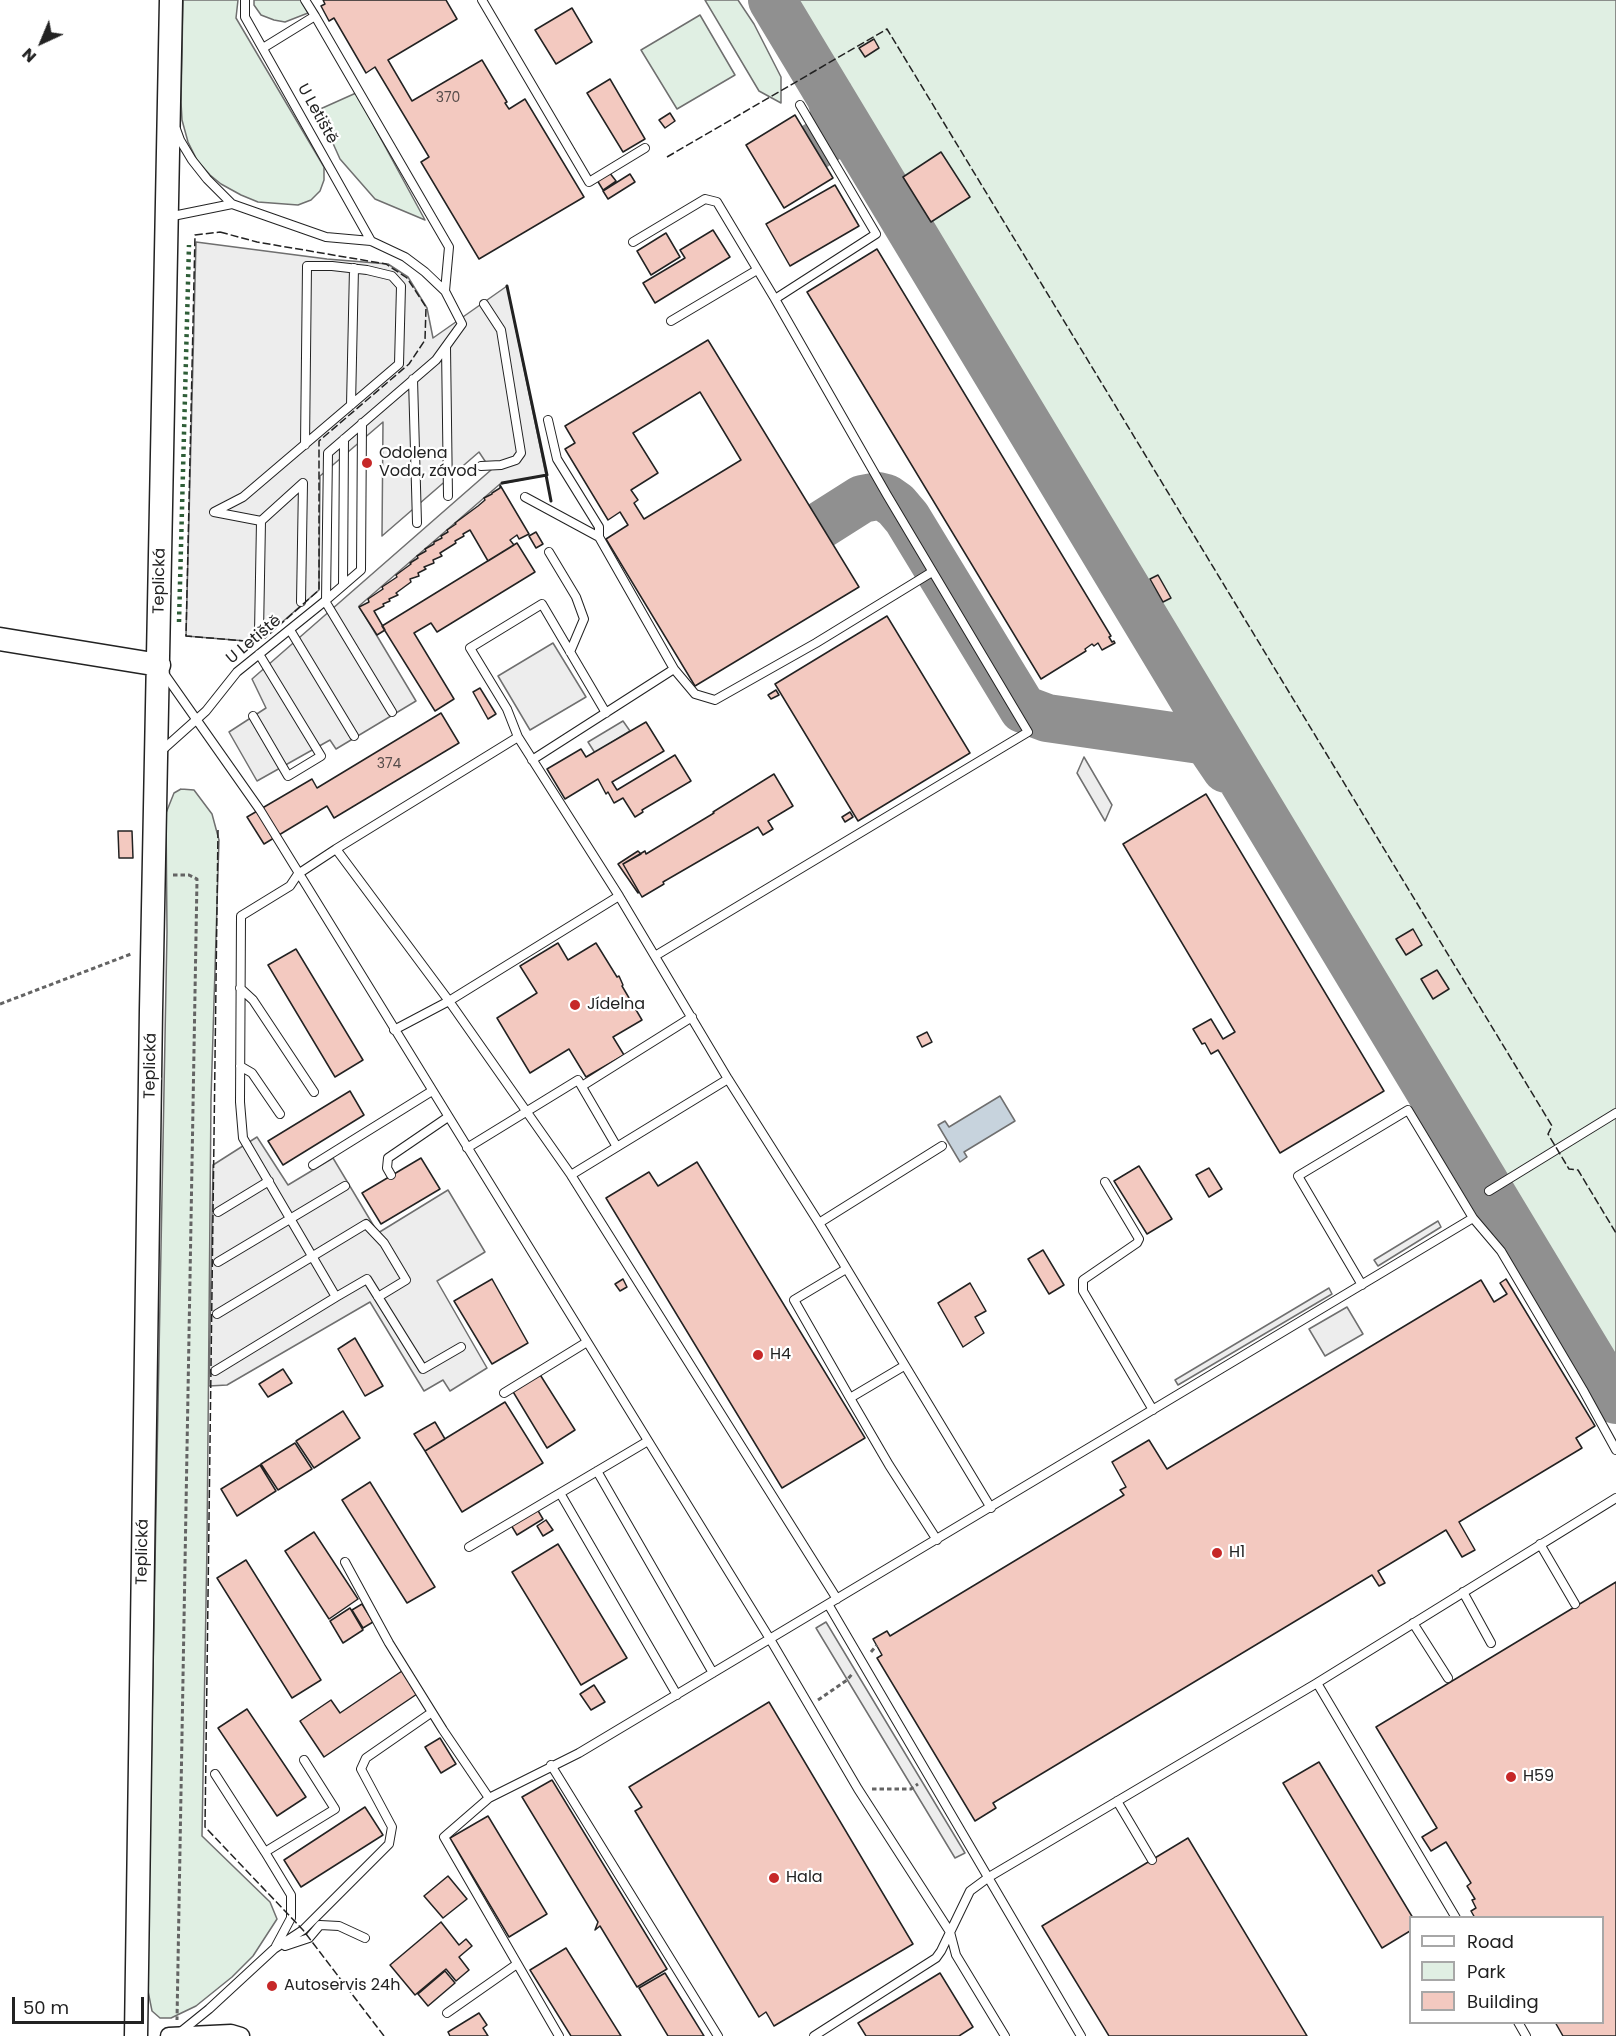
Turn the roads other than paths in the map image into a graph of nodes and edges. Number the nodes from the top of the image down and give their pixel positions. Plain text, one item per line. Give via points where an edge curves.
1 (171, 0) edge
2 (245, 0) edge
3 (305, 0) edge
4 (482, 0) edge
5 (315, 16) junction
6 (262, 48) junction
7 (170, 105) junction
8 (800, 105) dead end
9 (645, 148) dead end
10 (232, 204) junction
11 (167, 217) junction
12 (371, 241) junction
13 (633, 242) dead end
14 (354, 268) junction
15 (757, 270) junction
16 (445, 291) junction
17 (775, 299) junction
18 (484, 304) dead end
19 (671, 321) dead end
20 (446, 347) junction
21 (413, 380) junction
22 (351, 405) junction
23 (548, 420) dead end
24 (362, 423) junction
25 (344, 439) junction
26 (304, 445) junction
27 (481, 466) dead end
28 (448, 496) dead end
29 (525, 497) dead end
30 (261, 521) junction
31 (417, 523) dead end
32 (599, 537) junction
33 (549, 552) dead end
34 (932, 572) junction
35 (343, 585) junction
36 (326, 601) junction
37 (301, 602) dead end
38 (290, 630) junction
39 (259, 633) dead end
40 (0, 639) edge
41 (570, 652) junction
42 (259, 654) junction
43 (159, 665) junction
44 (674, 669) junction
45 (392, 712) dead end
46 (606, 712) junction
47 (254, 716) dead end
48 (196, 720) junction
49 (354, 735) dead end
50 (518, 737) junction
51 (157, 755) junction
52 (532, 760) junction
53 (336, 849) junction
54 (298, 874) junction
55 (619, 896) junction
56 (655, 956) junction
57 (240, 988) junction
58 (449, 1000) junction
59 (692, 1017) junction
60 (394, 1030) junction
61 (240, 1066) junction
62 (728, 1079) junction
63 (582, 1086) junction
64 (432, 1091) junction
65 (314, 1092) dead end
66 (526, 1111) junction
67 (1616, 1113) edge
68 (280, 1114) dead end
69 (448, 1118) junction
70 (942, 1146) dead end
71 (616, 1147) junction
72 (467, 1148) junction
73 (312, 1165) dead end
74 (391, 1175) dead end
75 (571, 1175) junction
76 (269, 1181) junction
77 (1105, 1182) dead end
78 (345, 1186) dead end
79 (1489, 1191) dead end
80 (218, 1212) dead end
81 (290, 1218) junction
82 (1473, 1218) junction
83 (819, 1223) junction
84 (313, 1257) junction
85 (218, 1262) dead end
86 (846, 1269) junction
87 (1362, 1284) junction
88 (336, 1297) junction
89 (378, 1297) junction
90 (217, 1314) dead end
91 (587, 1342) junction
92 (461, 1347) dead end
93 (904, 1366) junction
94 (215, 1371) dead end
95 (504, 1393) dead end
96 (850, 1398) junction
97 (1153, 1410) junction
98 (648, 1441) junction
99 (1616, 1450) edge
100 (597, 1471) junction
101 (560, 1493) junction
102 (1616, 1498) edge
103 (991, 1508) junction
104 (937, 1540) junction
105 (1540, 1544) junction
106 (469, 1546) dead end
107 (345, 1562) dead end
108 (1463, 1592) junction
109 (837, 1599) junction
110 (828, 1604) junction
111 (1575, 1604) dead end
112 (1413, 1623) junction
113 (770, 1639) junction
114 (1491, 1643) dead end
115 (713, 1673) junction
116 (1448, 1678) dead end
117 (1317, 1683) junction
118 (677, 1695) junction
119 (428, 1715) dead end
120 (304, 1760) dead end
121 (551, 1766) junction
122 (215, 1774) dead end
123 (489, 1798) junction
124 (1117, 1801) junction
125 (265, 1852) junction
126 (1152, 1860) dead end
127 (988, 1877) junction
128 (1455, 1916) edge
129 (950, 1932) junction
130 (365, 1938) dead end
131 (274, 1949) junction
132 (517, 1964) junction
133 (447, 2013) dead end
134 (826, 2033) edge
135 (136, 2036) edge
136 (174, 2036) edge
137 (242, 2036) edge
138 (558, 2036) edge
139 (718, 2036) edge
140 (814, 2036) edge
141 (1005, 2036) edge
142 (1081, 2036) edge

1 - 7 main road, Teplická
2 - 6 lane, U Letiště via 245,17
3 - 5 lane
4 - 9 lane via 589,182
5 - 6 lane
5 - 16 lane via 449,247
6 - 12 lane, U Letiště
7 - 10 lane via 180,140 192,160
7 - 11 main road, Teplická
8 - 17 lane via 876,234
10 - 11 lane
10 - 12 lane via 326,237
11 - 43 main road, Teplická
12 - 16 lane via 405,257
13 - 15 lane via 705,200 717,202
14 - 22 lane
14 - 22 lane via 392,276 401,286 399,364
14 - 26 lane via 307,266
15 - 17 lane
15 - 19 lane
16 - 20 lane via 462,324
17 - 34 lane
18 - 27 lane via 501,330 521,453 516,460 501,465
20 - 21 lane
20 - 28 lane
21 - 24 lane
21 - 31 lane
22 - 26 lane
23 - 32 lane via 557,459 599,527
24 - 25 lane
24 - 35 lane, U Letiště via 361,570
25 - 35 lane
25 - 36 lane via 328,453
26 - 30 lane via 243,497 214,512
29 - 32 lane
30 - 37 lane via 303,483
30 - 39 lane
32 - 44 lane
33 - 41 lane via 576,597 584,619
34 - 44 lane via 715,700 694,694
34 - 56 lane via 1028,732
35 - 36 lane, U Letiště
36 - 38 lane, U Letiště
36 - 45 lane
38 - 42 lane, U Letiště
38 - 49 lane
40 - 43 main road
41 - 46 lane
41 - 50 lane via 542,604 470,648 507,709
42 - 47 lane via 321,756 288,776
42 - 48 lane, U Letiště via 237,672
43 - 48 lane
43 - 51 main road, Teplická
44 - 46 lane
46 - 52 lane
48 - 51 lane, U Letiště
48 - 54 lane via 260,810
50 - 52 lane
50 - 53 lane
51 - 135 main road, Teplická
52 - 55 lane
53 - 54 lane
53 - 58 lane
54 - 57 lane via 290,886 241,916
54 - 60 lane
55 - 56 lane
55 - 58 lane
56 - 59 lane
57 - 61 lane
57 - 65 lane via 253,1000
58 - 60 lane
58 - 66 lane
59 - 62 lane
59 - 63 lane
60 - 64 lane
61 - 68 lane via 252,1073
61 - 76 lane via 243,1138
62 - 71 lane
62 - 83 lane
63 - 66 lane via 578,1080
63 - 71 lane
64 - 69 lane
64 - 73 lane
66 - 72 lane
66 - 75 lane
67 - 79 lane
69 - 72 lane
69 - 74 lane via 388,1158
70 - 83 lane
71 - 75 lane
72 - 91 lane
75 - 109 lane
76 - 80 lane
76 - 81 lane
77 - 97 lane via 1139,1239 1083,1280 1083,1291
78 - 81 lane
81 - 84 lane
81 - 85 lane
82 - 87 lane
82 - 87 lane via 1408,1110 1298,1176
82 - 99 lane via 1501,1251
83 - 86 lane
84 - 88 lane
84 - 89 lane via 366,1224 384,1243 406,1280
84 - 90 lane
86 - 93 lane
86 - 96 lane via 794,1300
87 - 97 lane
88 - 89 lane via 367,1279
88 - 94 lane
89 - 92 lane via 423,1370
91 - 95 lane
91 - 98 lane
93 - 96 lane
93 - 103 lane
96 - 104 lane
97 - 103 lane
98 - 100 lane
98 - 113 lane
100 - 101 lane
100 - 115 lane
101 - 106 lane
101 - 118 lane
102 - 105 lane
103 - 104 lane
104 - 109 lane
105 - 108 lane
105 - 111 lane
107 - 123 lane via 389,1643
108 - 112 lane
108 - 114 lane
109 - 110 lane
110 - 113 lane
110 - 127 lane
112 - 116 lane
112 - 117 lane
113 - 115 lane
113 - 129 lane via 858,1789
115 - 118 lane
117 - 124 lane
117 - 128 lane
118 - 121 lane
119 - 131 lane via 366,1758 361,1769 392,1827 389,1844 303,1930
120 - 125 lane via 335,1809
121 - 123 lane
121 - 139 lane
122 - 125 lane
123 - 132 lane via 444,1837
124 - 126 lane
124 - 127 lane
125 - 131 lane via 291,1895 291,1918
127 - 129 lane via 970,1891
127 - 142 lane
129 - 134 lane via 936,1958
129 - 141 lane via 956,1955
130 - 131 lane via 339,1926 320,1925 309,1938
131 - 136 lane
132 - 133 lane
132 - 138 lane
134 - 140 lane
136 - 137 street

